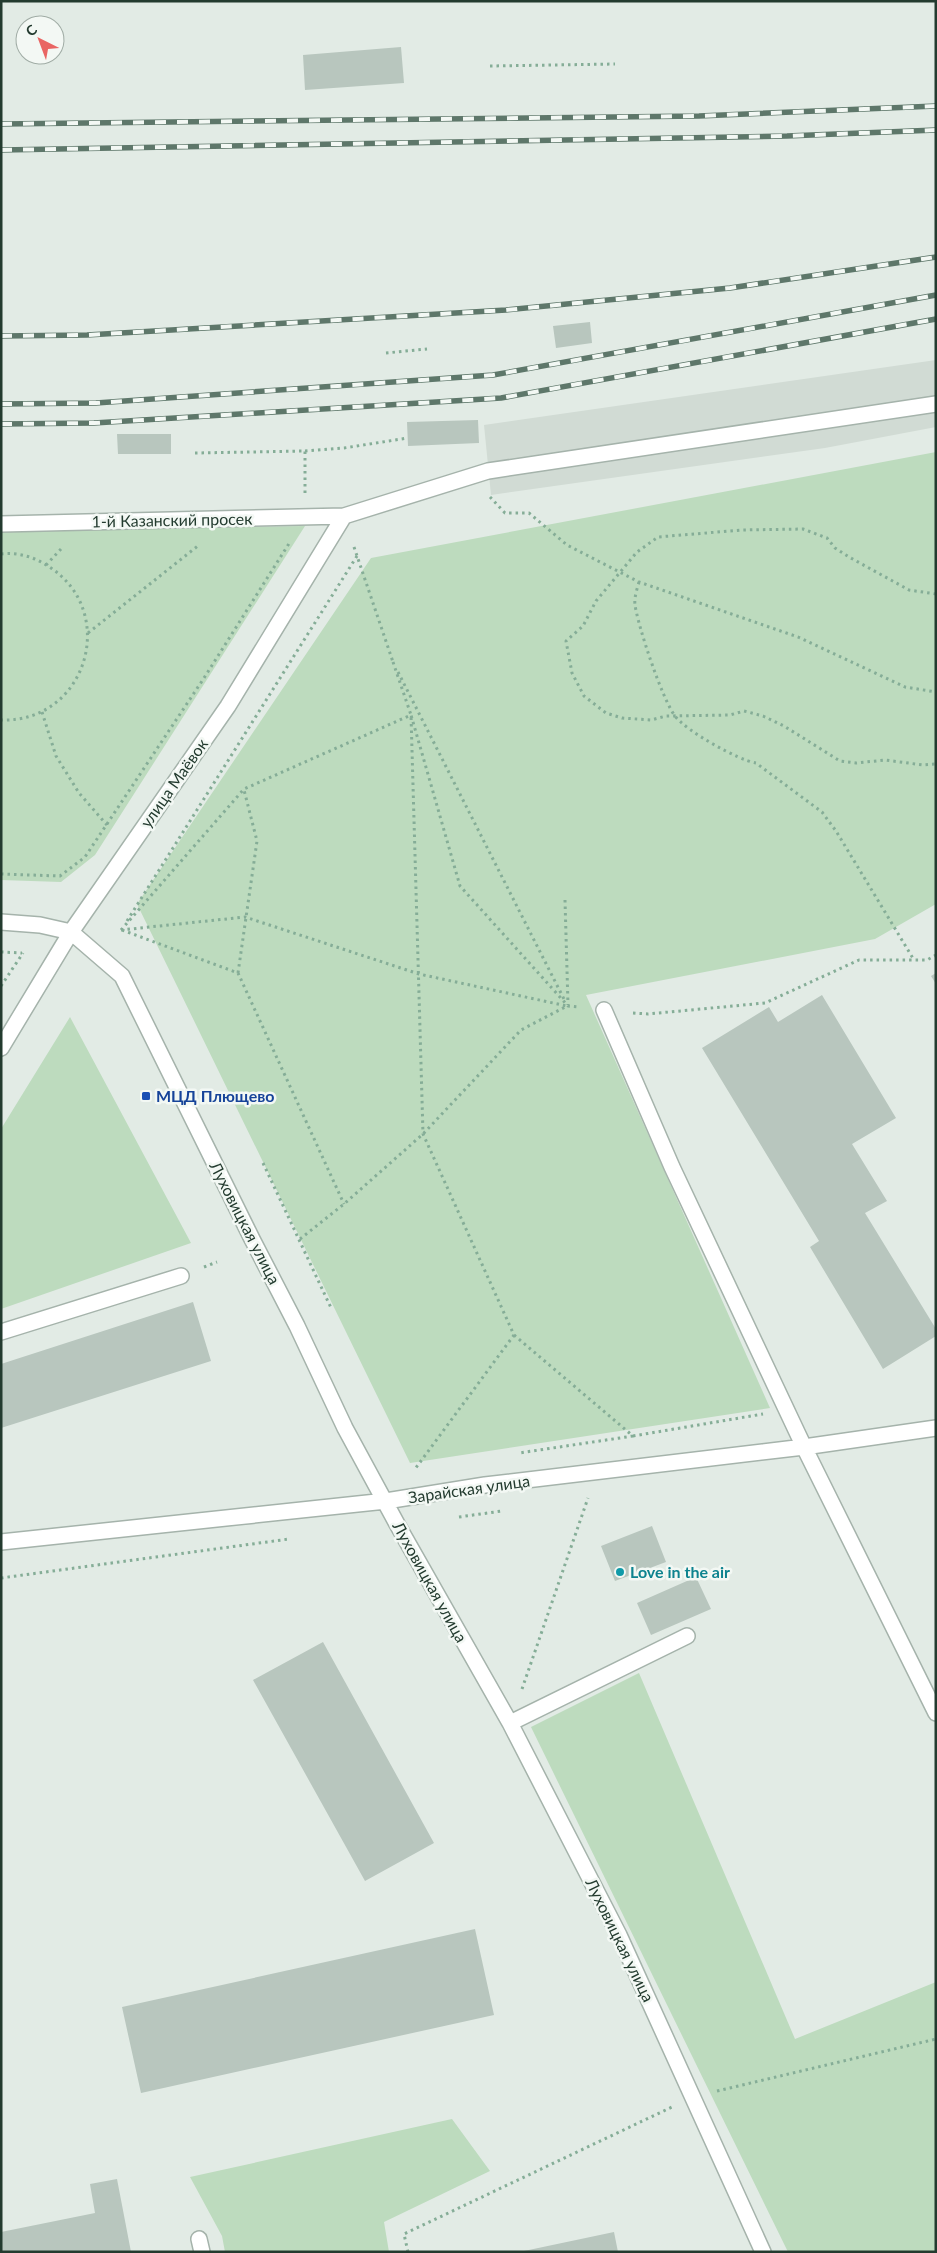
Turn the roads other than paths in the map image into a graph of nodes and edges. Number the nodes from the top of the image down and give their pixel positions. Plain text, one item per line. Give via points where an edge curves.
1 (936, 404) edge
2 (344, 516) junction
3 (1, 524) edge
4 (1, 922) edge
5 (71, 932) junction
6 (604, 1010) road end
7 (1, 1048) edge
8 (181, 1276) dead end
9 (1, 1332) edge
10 (936, 1428) edge
11 (804, 1447) junction
12 (386, 1500) junction
13 (1, 1542) edge
14 (687, 1636) dead end
15 (936, 1713) edge
16 (510, 1723) junction
17 (763, 2252) edge

1 - 2 street, 1-й Казанский просек via 488,471
2 - 3 street, 1-й Казанский просек
2 - 5 street, улица Маёвок via 228,706
4 - 5 street via 40,925
5 - 7 street, улица Маёвок
5 - 12 street, Луховицкая улица via 122,976 345,1428
6 - 11 street via 672,1167
8 - 9 street
10 - 11 street, Зарайская улица
11 - 12 street, Зарайская улица
11 - 15 street
12 - 13 street, Зарайская улица
12 - 16 street, Луховицкая улица
14 - 16 street
16 - 17 street, Луховицкая улица via 618,1935

